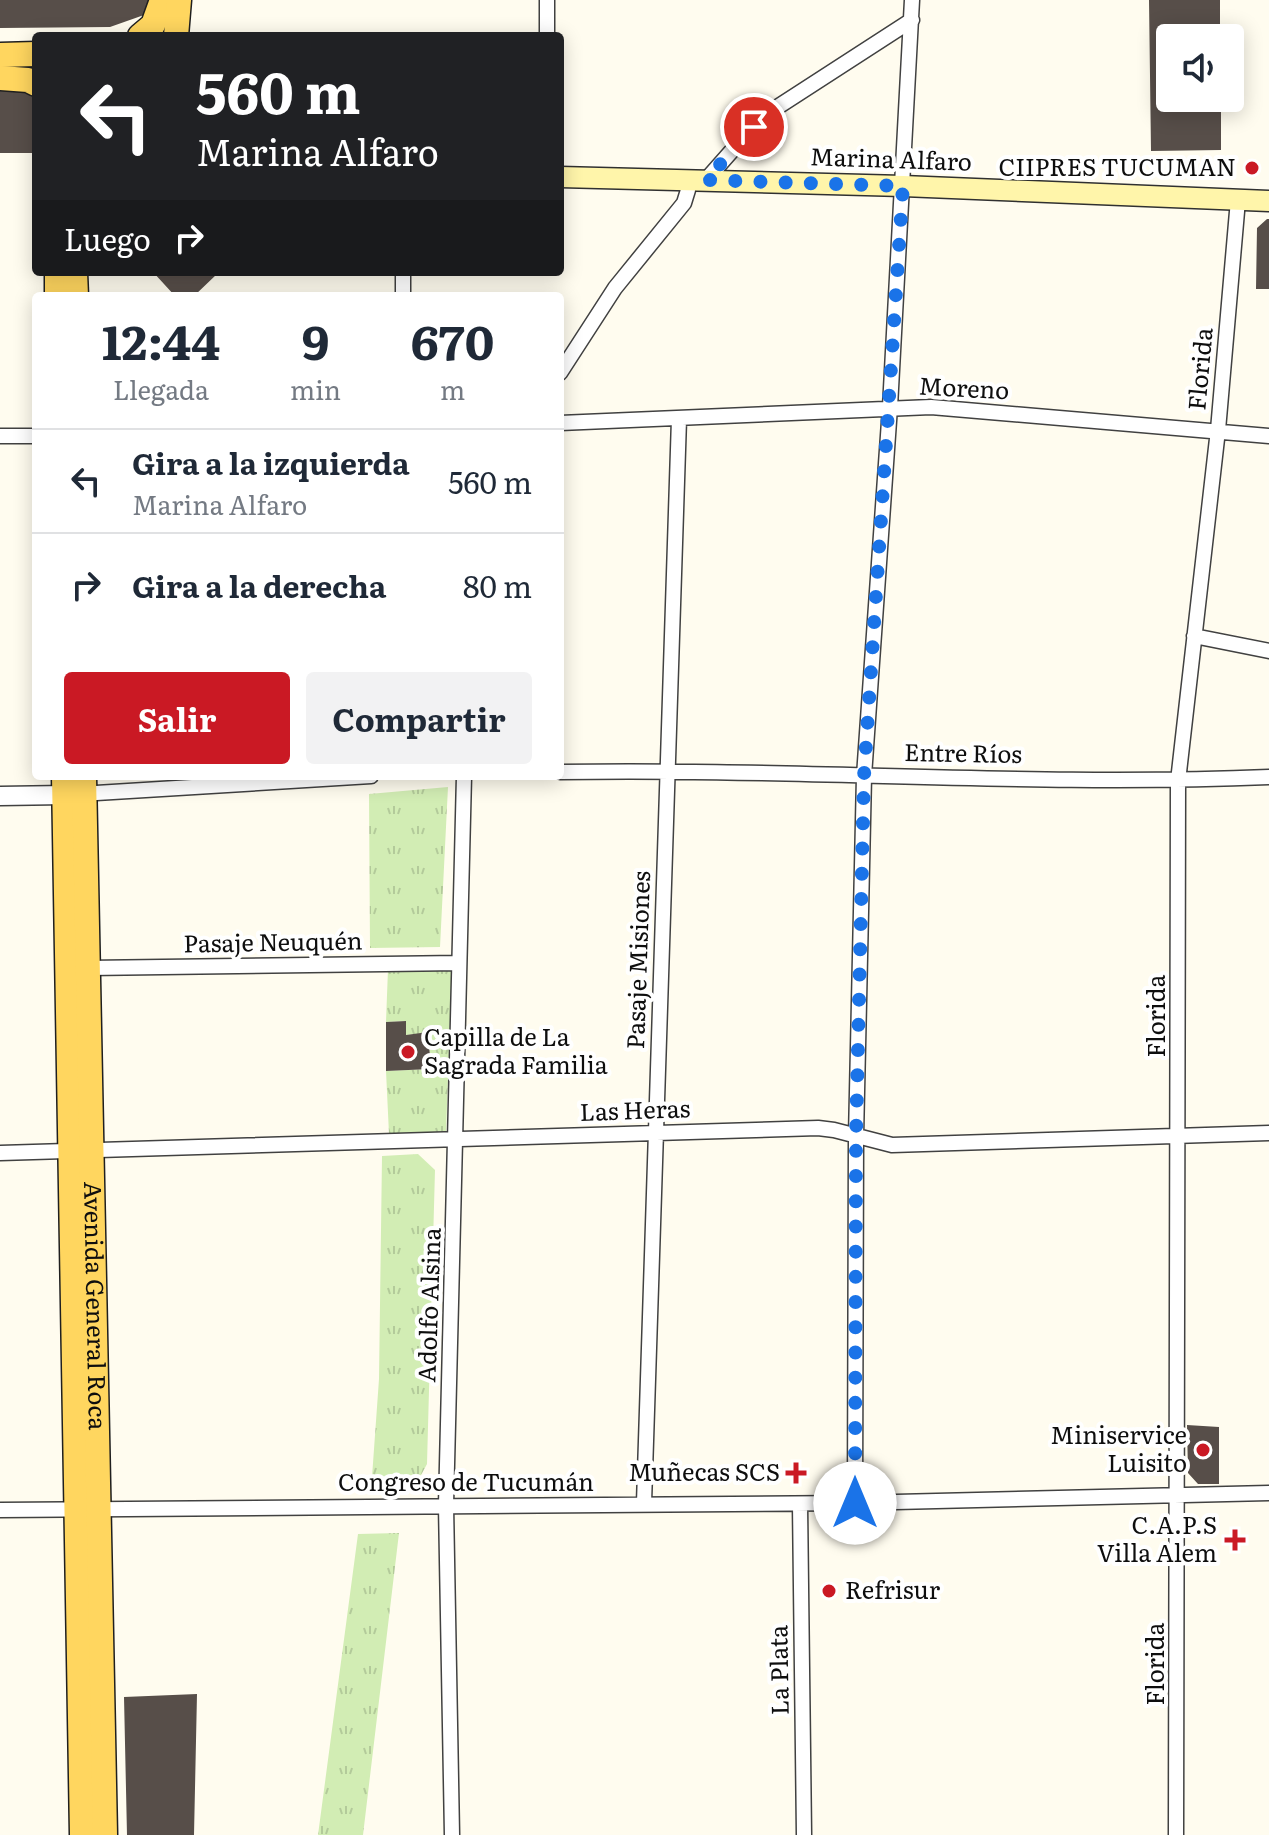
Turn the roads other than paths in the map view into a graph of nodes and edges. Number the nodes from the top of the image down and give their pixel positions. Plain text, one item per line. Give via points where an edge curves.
1 (162, 0) edge
2 (179, 0) edge
3 (547, 0) edge
4 (912, 0) edge
5 (912, 20) junction
6 (145, 32) edge
7 (176, 32) edge
8 (547, 32) edge
9 (32, 54) edge
10 (0, 55) edge
11 (0, 78) edge
12 (32, 82) edge
13 (564, 177) edge
14 (696, 180) junction
15 (903, 186) junction
16 (1238, 200) junction
17 (1269, 201) edge
18 (564, 367) edge
19 (890, 407) junction
20 (679, 419) junction
21 (564, 423) edge
22 (1218, 430) junction
23 (0, 436) edge
24 (32, 436) edge
25 (1269, 436) edge
26 (1194, 636) junction
27 (1269, 651) edge
28 (666, 770) junction
29 (564, 772) edge
30 (864, 776) junction
31 (1269, 777) edge
32 (237, 780) edge
33 (464, 780) edge
34 (1178, 781) junction
35 (74, 785) edge
36 (0, 796) edge
37 (459, 963) junction
38 (88, 968) junction
39 (655, 1132) junction
40 (1269, 1133) edge
41 (1179, 1136) junction
42 (856, 1137) junction
43 (457, 1140) junction
44 (81, 1152) junction
45 (0, 1153) edge
46 (1269, 1493) edge
47 (1179, 1495) junction
48 (644, 1503) junction
49 (855, 1503) junction
50 (800, 1504) junction
51 (446, 1505) junction
52 (88, 1508) junction
53 (0, 1510) edge
54 (82, 1835) edge
55 (105, 1835) edge
56 (452, 1835) edge
57 (804, 1835) edge
58 (1176, 1835) edge

1 - 6 main road
2 - 7 main road
3 - 8 street
4 - 5 street
5 - 14 street via 776,108
5 - 15 street
9 - 10 main road
11 - 12 main road
13 - 14 main road, Marina Alfaro
14 - 15 main road, Marina Alfaro
14 - 18 street
15 - 16 main road, Marina Alfaro
15 - 19 street
16 - 17 main road, Marina Alfaro
16 - 22 street, Florida
19 - 20 street, Moreno
19 - 22 street, Moreno
19 - 30 street
20 - 21 street, Moreno
20 - 28 street, Pasaje Misiones
22 - 25 street, Moreno
22 - 26 street, Florida
23 - 24 street
26 - 27 street
26 - 34 street, Florida
28 - 29 street, Entre Ríos
28 - 30 street, Entre Ríos
28 - 39 street, Pasaje Misiones
30 - 34 street, Entre Ríos
30 - 42 street
31 - 34 street, Entre Ríos
32 - 35 street
33 - 37 street, Adolfo Alsina
34 - 41 street, Florida
35 - 36 street
35 - 38 main road, Avenida General Roca
35 - 44 main road, Avenida General Roca
37 - 38 street, Pasaje Neuquén
37 - 43 street, Adolfo Alsina
38 - 44 main road, Avenida General Roca
39 - 42 street, Las Heras via 818,1128
39 - 43 street, Las Heras
39 - 48 street, Pasaje Misiones
40 - 41 street, Las Heras
41 - 42 street, Las Heras via 892,1145
41 - 47 street, Florida
42 - 49 street
43 - 44 street, Las Heras
43 - 51 street, Adolfo Alsina
44 - 45 street, Las Heras
44 - 52 main road, Avenida General Roca
46 - 47 street, Congreso de Tucumán
47 - 49 street, Congreso de Tucumán
47 - 58 street, Florida
48 - 50 street, Congreso de Tucumán
48 - 51 street, Congreso de Tucumán
49 - 50 street, Congreso de Tucumán
50 - 57 street, La Plata
51 - 52 street, Congreso de Tucumán
51 - 56 street, Adolfo Alsina
52 - 53 street, Congreso de Tucumán
52 - 54 main road, Avenida General Roca
52 - 55 main road, Avenida General Roca

